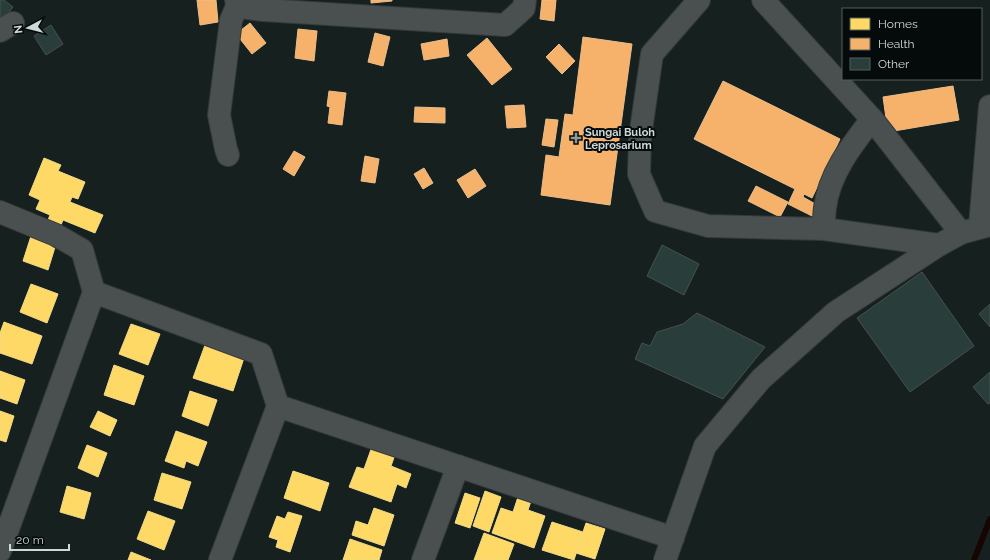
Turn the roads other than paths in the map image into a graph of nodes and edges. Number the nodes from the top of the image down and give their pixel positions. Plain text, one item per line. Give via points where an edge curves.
1 (525, 0) edge
2 (699, 0) edge
3 (763, 0) edge
4 (237, 2) edge
5 (990, 106) edge
6 (872, 119) junction
7 (228, 155) dead end
8 (0, 212) edge
9 (977, 228) edge
10 (824, 229) junction
11 (939, 245) junction
12 (94, 292) junction
13 (278, 406) junction
14 (458, 466) junction
15 (673, 538) junction
16 (0, 551) edge
17 (220, 560) edge
18 (423, 560) edge
19 (666, 560) edge

1 - 4 street via 524,8 505,25 263,10 248,8
2 - 10 street via 652,54 640,137 639,174 655,211 708,226
3 - 6 street
4 - 7 street via 231,20 220,115
5 - 9 street
6 - 9 street
6 - 10 street via 850,148 832,181 825,207
8 - 12 street via 56,235 82,250
9 - 11 street
10 - 11 street
11 - 15 street via 836,312 761,379 705,446
12 - 13 street via 261,354
12 - 16 street
13 - 14 street
13 - 17 street
14 - 15 street
14 - 18 street
15 - 19 street

